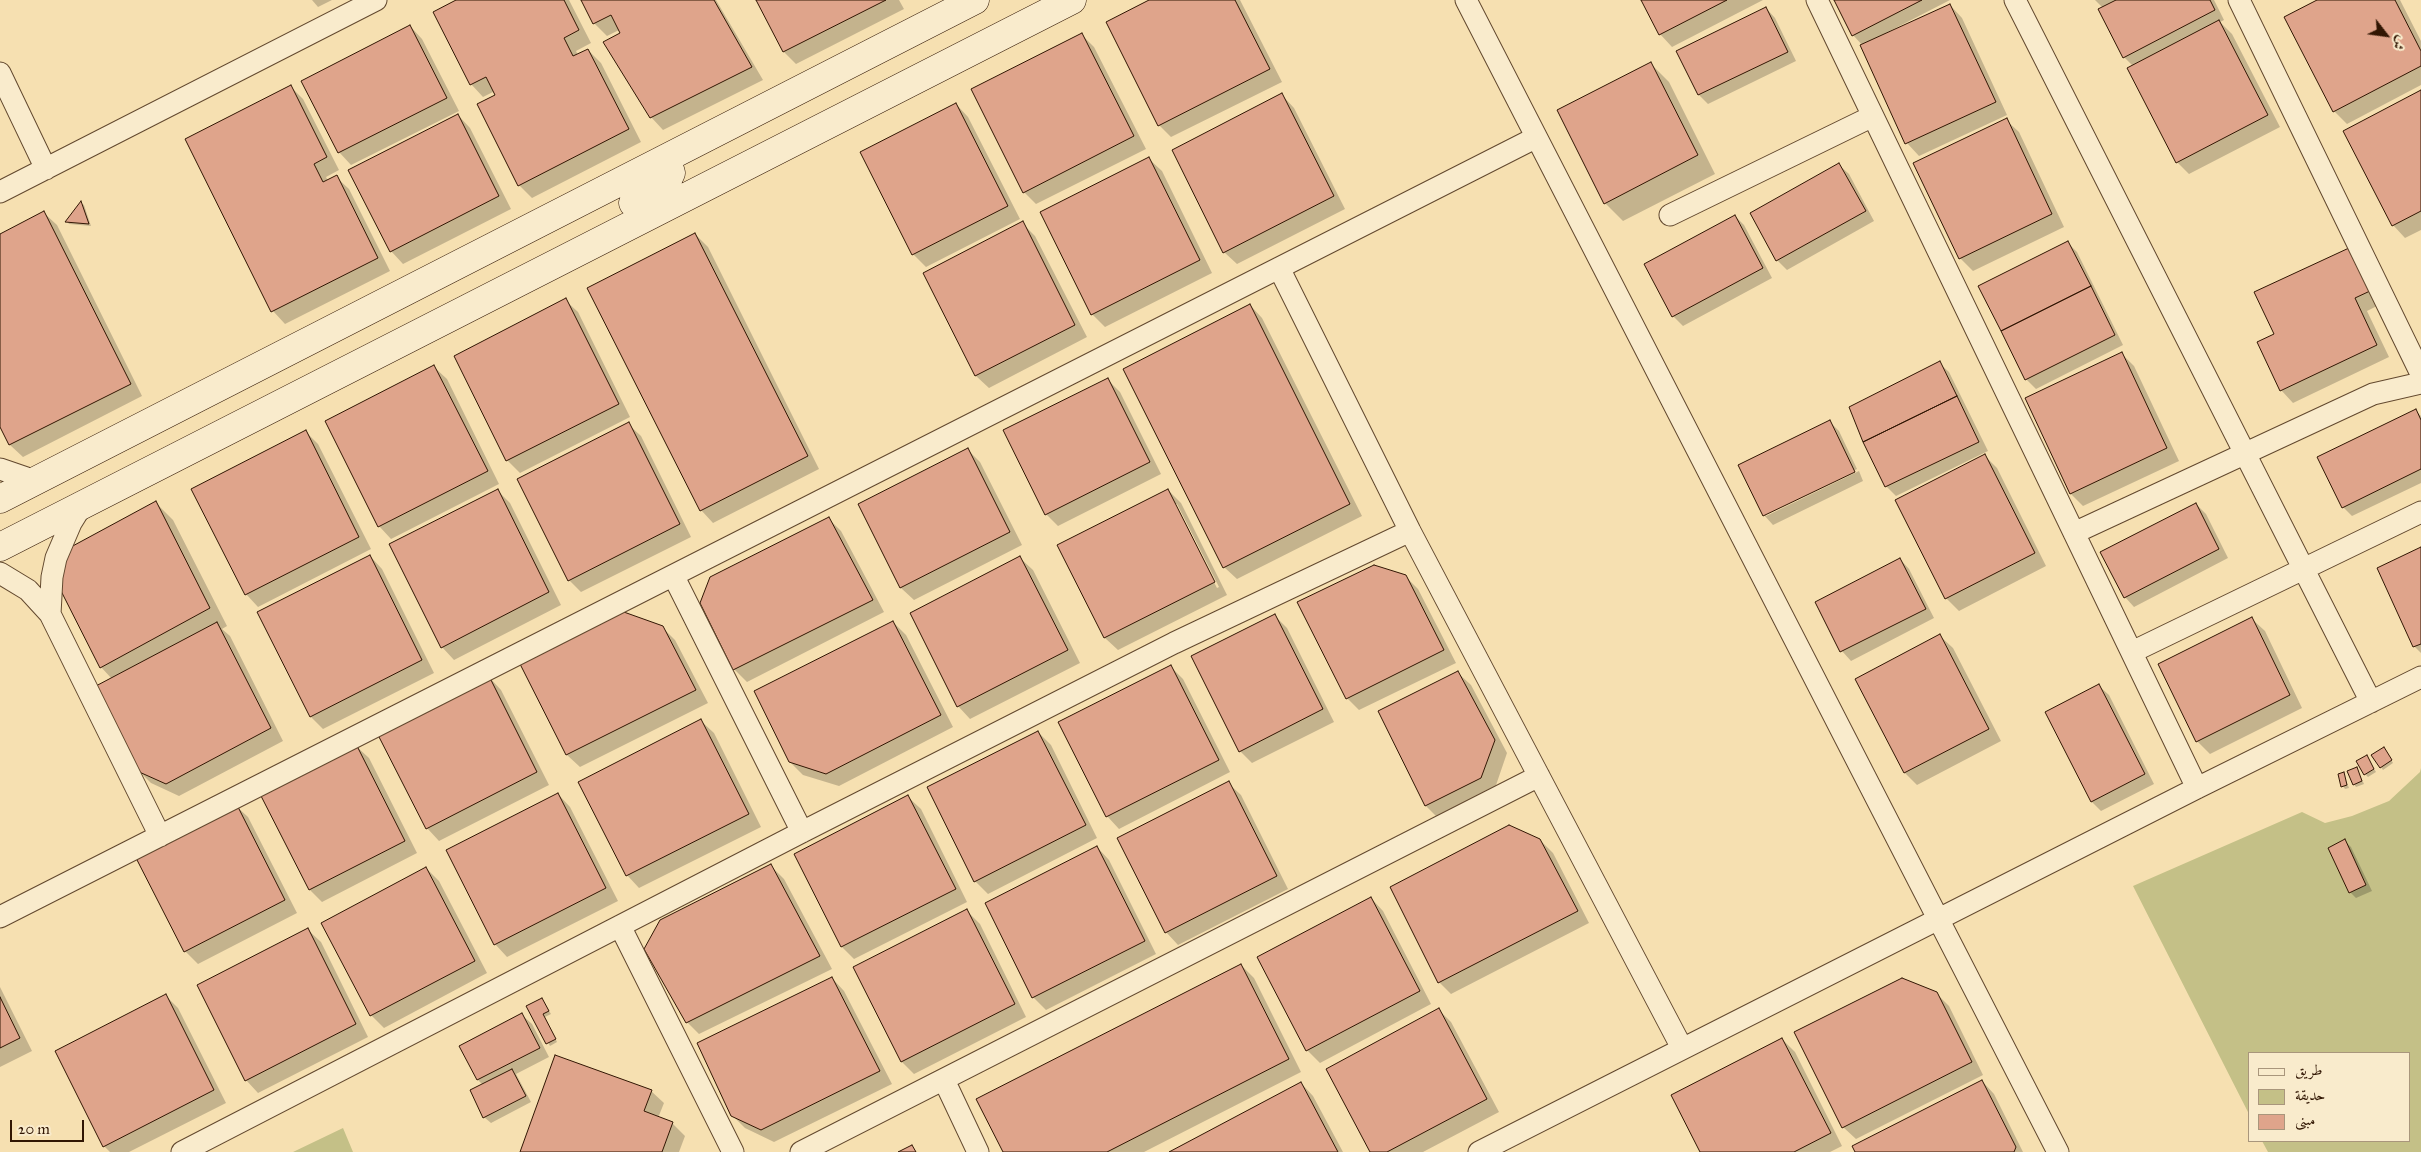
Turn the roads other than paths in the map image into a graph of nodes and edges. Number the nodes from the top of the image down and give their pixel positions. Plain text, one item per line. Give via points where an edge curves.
1 (376, 0) edge
2 (975, 0) edge
3 (1072, 0) edge
4 (1466, 0) edge
5 (1817, 0) edge
6 (2016, 0) edge
7 (2239, 0) edge
8 (0, 73) edge
9 (1873, 116) junction
10 (1535, 138) junction
11 (666, 159) junction
12 (46, 169) junction
13 (0, 192) edge
14 (1670, 215) dead end
15 (575, 253) junction
16 (1279, 268) junction
17 (2421, 374) edge
18 (2421, 382) edge
19 (2244, 453) junction
20 (0, 469) edge
21 (35, 481) junction
22 (0, 499) edge
23 (81, 507) junction
24 (2421, 512) edge
25 (1410, 531) junction
26 (2074, 533) junction
27 (0, 547) edge
28 (2303, 569) junction
29 (0, 573) edge
30 (674, 577) junction
31 (50, 614) junction
32 (2132, 652) junction
33 (2421, 677) edge
34 (2371, 702) junction
35 (1539, 776) junction
36 (2197, 788) junction
37 (802, 832) junction
38 (160, 836) junction
39 (0, 917) edge
40 (1940, 920) junction
41 (620, 926) junction
42 (1682, 1048) junction
43 (944, 1080) junction
44 (182, 1152) edge
45 (733, 1152) edge
46 (801, 1152) edge
47 (978, 1152) edge
48 (1479, 1152) edge
49 (2058, 1152) edge

1 - 12 street
2 - 11 main road
3 - 15 main road
4 - 10 street
5 - 9 street
6 - 19 street
7 - 17 street
8 - 12 street
9 - 14 street
9 - 26 street
10 - 16 street
10 - 40 street
11 - 15 main road via 671,173 665,186 602,219 586,234
11 - 21 main road
12 - 13 street
15 - 23 main road
16 - 25 street
16 - 30 street
18 - 19 street via 2373,394
19 - 26 street
19 - 28 street
20 - 21 street
21 - 22 main road
23 - 27 main road
23 - 31 street via 56,558
24 - 28 street
25 - 35 street
25 - 37 street via 1174,643
26 - 32 street
28 - 32 street
28 - 34 street
29 - 31 street via 28,590
30 - 37 street
30 - 38 street
31 - 38 street
32 - 36 street
33 - 34 street
34 - 36 street
35 - 42 street
35 - 43 street
36 - 40 street
37 - 41 street
38 - 39 street
40 - 42 street
40 - 49 street
41 - 44 street
41 - 45 street
42 - 48 street
43 - 46 street
43 - 47 street

